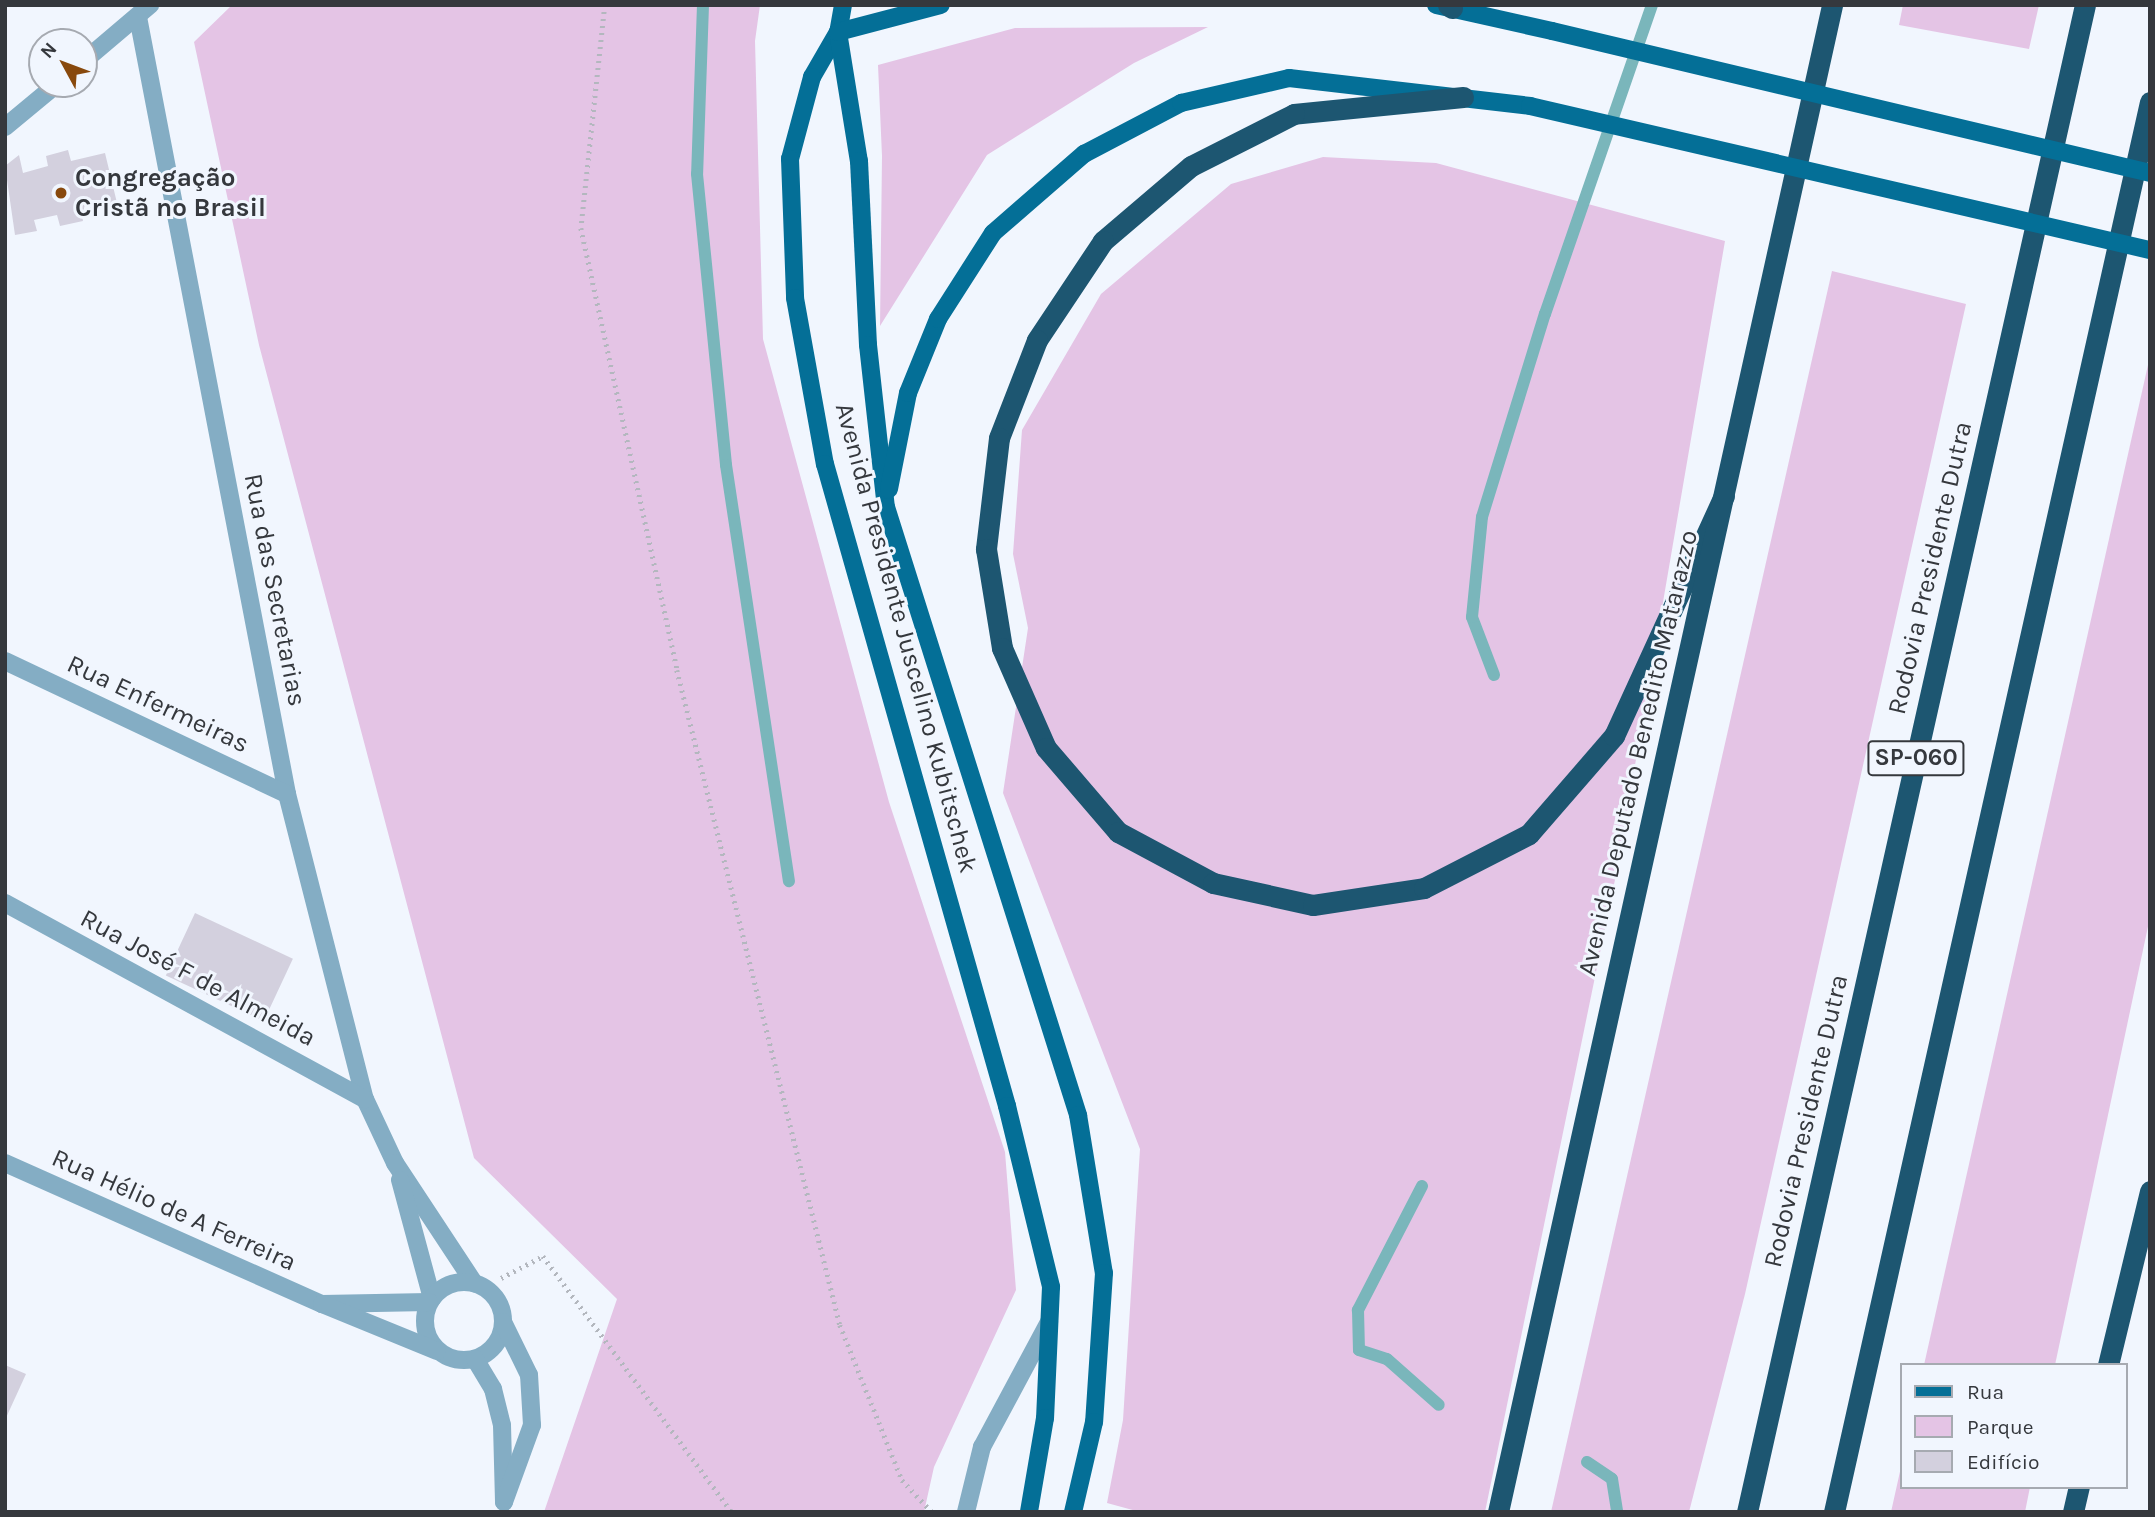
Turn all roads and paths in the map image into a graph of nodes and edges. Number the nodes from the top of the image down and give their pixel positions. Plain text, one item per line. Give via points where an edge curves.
1 (606, 5) edge
2 (843, 5) edge
3 (941, 5) edge
4 (1832, 5) edge
5 (2085, 5) edge
6 (1445, 6) edge
7 (144, 11) edge
8 (838, 32) junction
9 (98, 49) edge
10 (1463, 97) junction
11 (40, 98) edge
12 (2150, 102) edge
13 (5, 127) edge
14 (2150, 173) edge
15 (2150, 250) edge
16 (1724, 496) junction
17 (886, 506) junction
18 (5, 661) edge
19 (288, 794) junction
20 (5, 903) edge
21 (365, 1099) junction
22 (5, 1163) edge
23 (395, 1163) junction
24 (2150, 1192) edge
25 (480, 1286) junction
26 (431, 1300) junction
27 (322, 1304) junction
28 (503, 1322) junction
29 (1049, 1322) junction
30 (440, 1352) junction
31 (475, 1359) junction
32 (2108, 1363) edge
33 (2079, 1489) edge
34 (501, 1507) edge
35 (732, 1512) edge
36 (932, 1512) edge
37 (966, 1512) edge
38 (1029, 1512) edge
39 (1073, 1512) edge
40 (1497, 1512) edge
41 (1747, 1512) edge
42 (1834, 1512) edge
43 (2073, 1512) edge

1 - 36 path via 581,228 677,670 840,1325 902,1480
2 - 8 main road
3 - 8 main road
4 - 16 highway, Avenida Deputado Benedito Matarazzo
5 - 41 highway, Rodovia Presidente Dutra / SP-060
6 - 14 main road, bridge
7 - 9 street
7 - 19 street, Rua das Secretarias
8 - 17 main road, Avenida Presidente Juscelino Kubitschek via 859,161 868,345
8 - 29 main road, Avenida Presidente Juscelino Kubitschek via 811,77 790,159 795,298 825,464 1007,1106 1051,1287
10 - 15 main road, bridge via 1530,106
10 - 16 highway via 1294,114 1191,166 1103,241 1037,340 999,438 986,549 1002,648 1046,748 1118,832 1213,883 1313,905 1424,888 1530,834 1614,736
10 - 17 main road via 1289,78 1181,103 1084,154 993,233 938,318 908,393
11 - 13 street
12 - 42 highway, SP-060
16 - 40 highway, Avenida Deputado Benedito Matarazzo
17 - 39 main road, Avenida Presidente Juscelino Kubitschek via 1078,1115 1104,1273 1094,1422
18 - 19 street, Rua Enfermeiras
19 - 21 street, Rua das Secretarias
20 - 21 street, Rua José F de Almeida
21 - 23 street, Rua das Secretarias
22 - 27 street, Rua Hélio de A Ferreira
23 - 25 street, Rua das Secretarias
23 - 26 street, Rua das Secretarias
24 - 32 highway
25 - 26 street via 448,1285
25 - 28 street via 496,1298
25 - 35 path via 543,1256
26 - 27 street, Rua Hélio de A Ferreira
26 - 30 street via 424,1324
27 - 30 street, Rua Hélio de A Ferreira
28 - 31 street via 495,1345
28 - 34 street via 529,1375 532,1425
29 - 37 street via 982,1447
29 - 38 main road, Avenida Presidente Juscelino Kubitschek via 1045,1418
30 - 31 street
31 - 34 street via 493,1389 502,1425
33 - 43 highway

